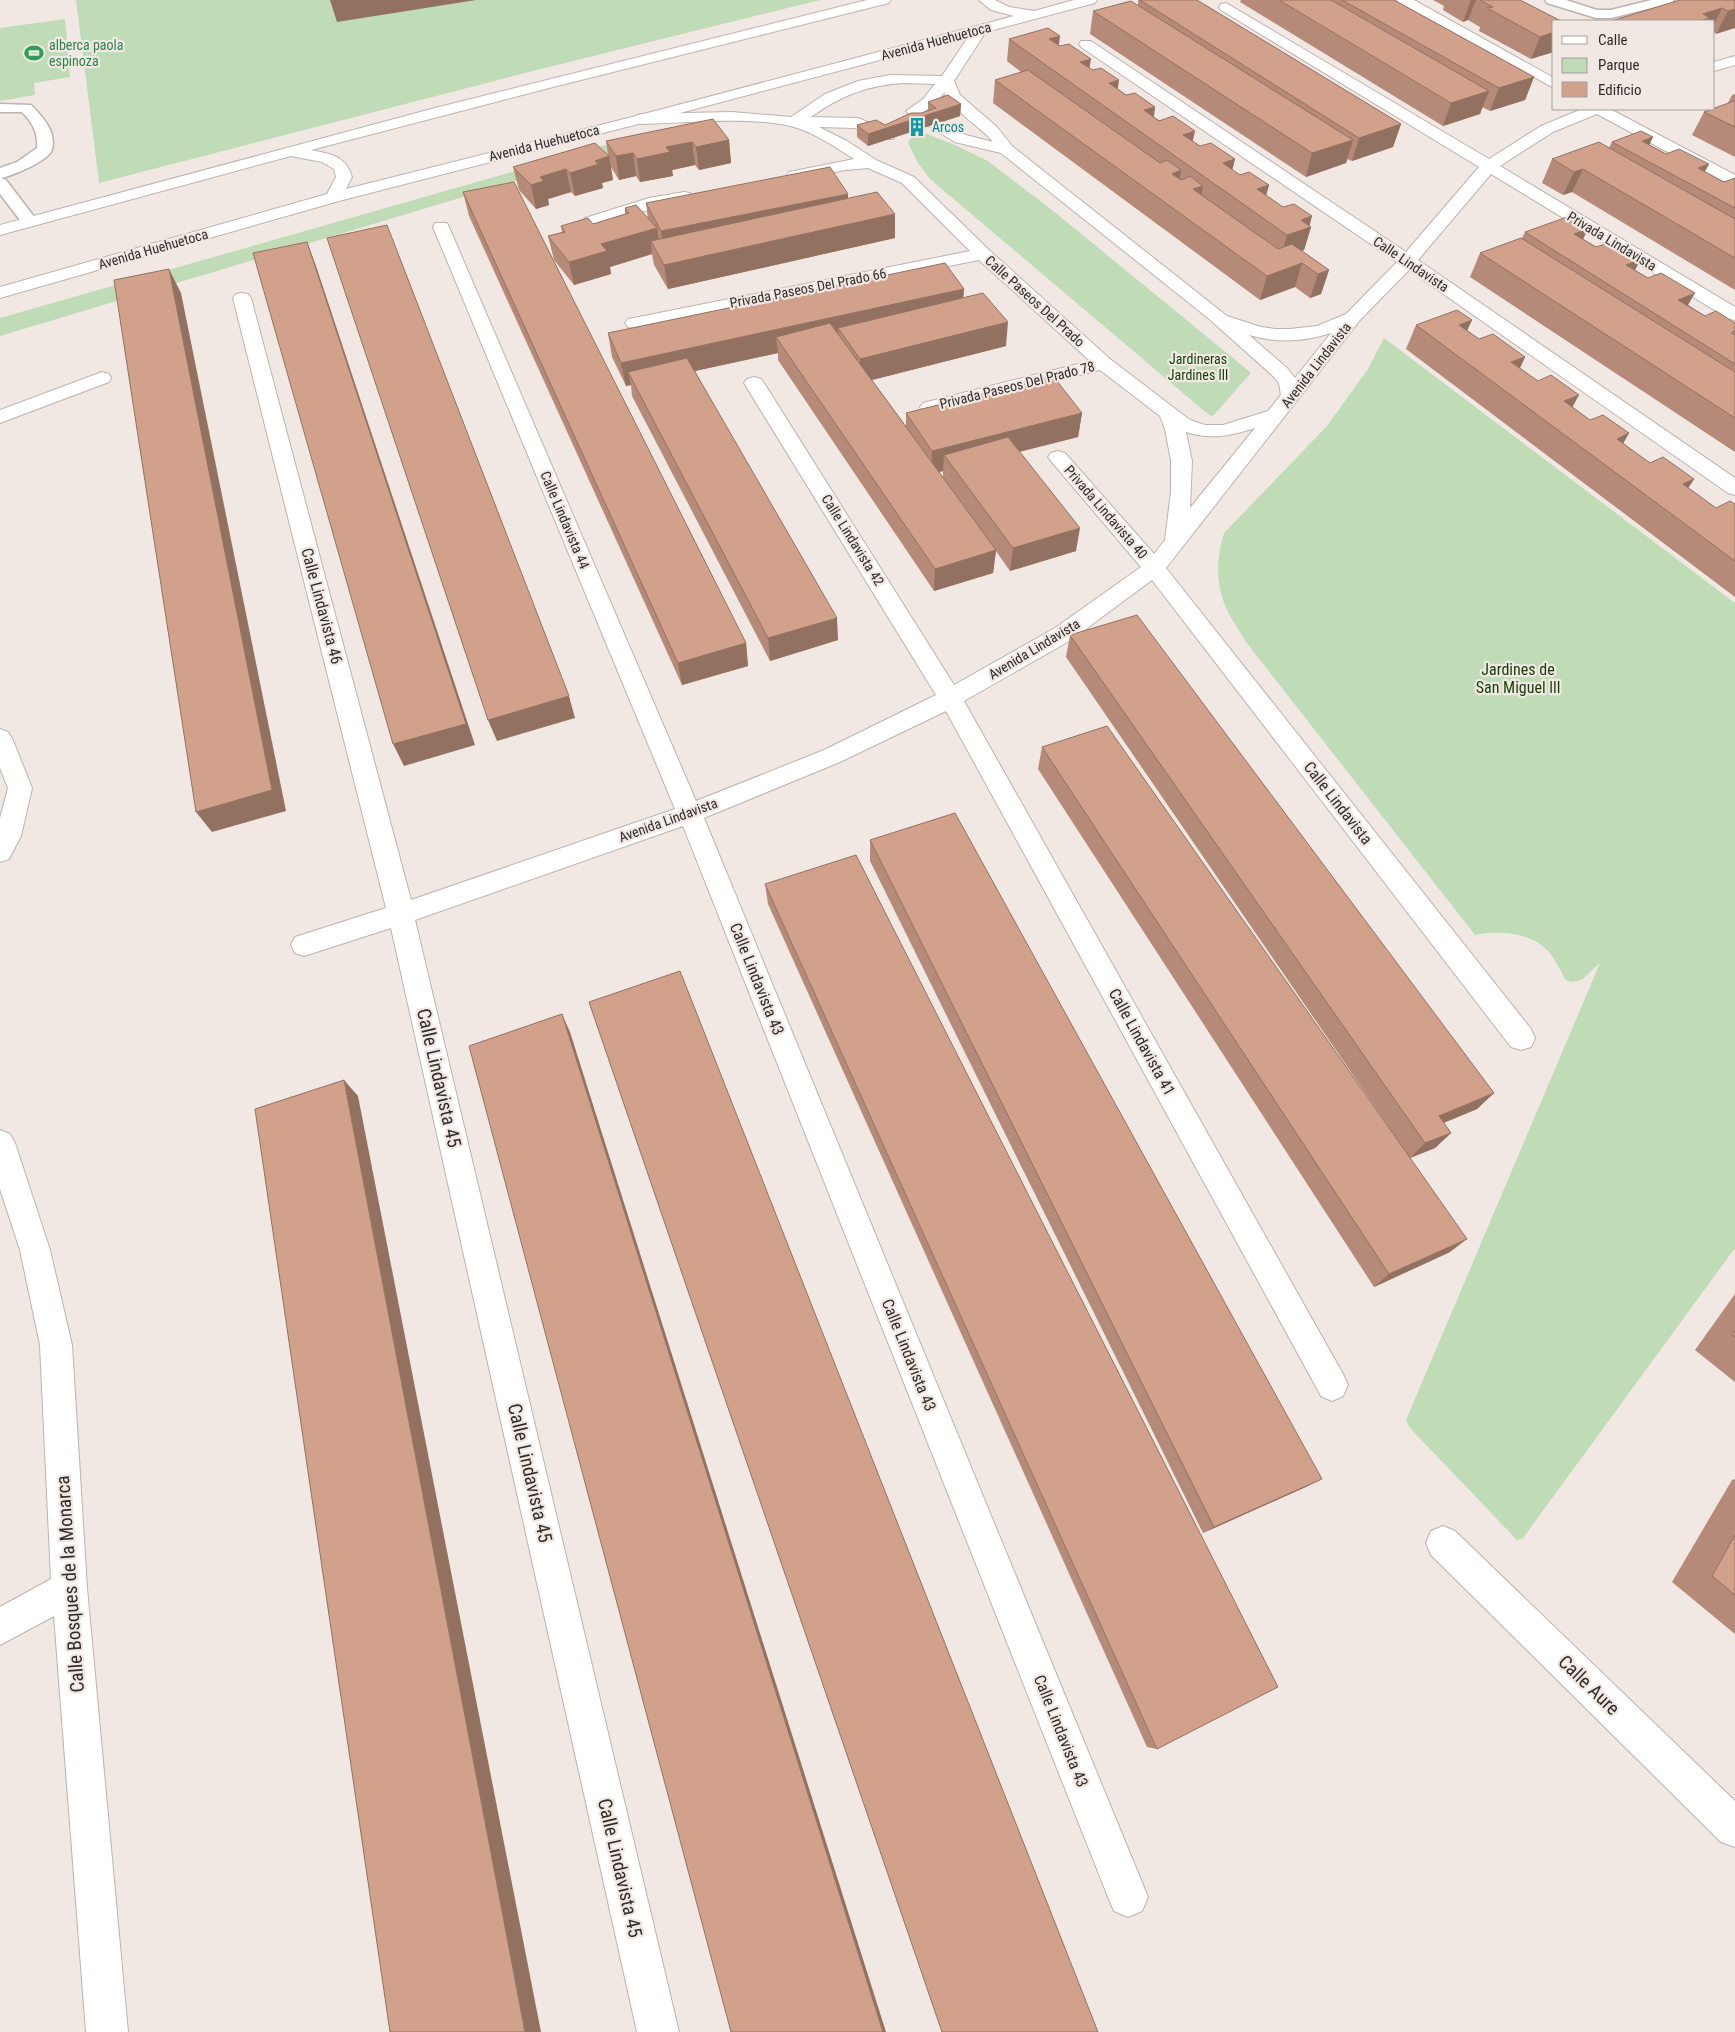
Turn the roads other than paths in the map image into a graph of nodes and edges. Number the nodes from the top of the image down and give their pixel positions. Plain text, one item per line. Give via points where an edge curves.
1 (884, 0) edge
2 (986, 0) edge
3 (1090, 0) edge
4 (1404, 0) edge
5 (1552, 0) edge
6 (1667, 0) edge
7 (1226, 6) dead end
8 (1036, 14) junction
9 (980, 30) junction
10 (1086, 44) dead end
11 (946, 81) junction
12 (1552, 83) edge
13 (0, 108) edge
14 (1593, 110) edge
15 (1601, 110) edge
16 (914, 111) junction
17 (641, 119) junction
18 (794, 122) junction
19 (858, 123) junction
20 (1006, 149) junction
21 (290, 151) junction
22 (898, 153) junction
23 (870, 163) junction
24 (1489, 166) junction
25 (0, 174) edge
26 (778, 178) edge
27 (1735, 182) edge
28 (0, 183) edge
29 (702, 193) edge
30 (333, 197) junction
31 (29, 222) junction
32 (591, 222) edge
33 (441, 227) dead end
34 (0, 230) edge
35 (983, 254) junction
36 (1408, 261) junction
37 (0, 293) edge
38 (242, 298) dead end
39 (1214, 314) junction
40 (1735, 315) edge
41 (1354, 316) junction
42 (634, 324) dead end
43 (1103, 363) junction
44 (102, 378) dead end
45 (754, 383) dead end
46 (1292, 396) junction
47 (930, 407) edge
48 (1169, 414) junction
49 (1276, 415) junction
50 (0, 417) edge
51 (1058, 457) dead end
52 (1735, 488) edge
53 (1175, 541) junction
54 (1154, 568) junction
55 (949, 699) junction
56 (0, 738) edge
57 (689, 814) junction
58 (0, 852) edge
59 (400, 914) junction
60 (304, 945) dead end
61 (1521, 1038) dead end
62 (0, 1143) edge
63 (1332, 1385) dead end
64 (1443, 1542) dead end
65 (69, 1588) junction
66 (0, 1627) edge
67 (1735, 1828) edge
68 (1128, 1897) dead end
69 (107, 2032) edge
70 (658, 2032) edge

1 - 21 street
2 - 8 street via 1008,11
3 - 8 street, Avenida Huehuetoca
4 - 12 street
5 - 6 lane via 1596,14 1611,14
7 - 24 street
8 - 9 street, Avenida Huehuetoca
9 - 11 street
9 - 17 street, Avenida Huehuetoca
10 - 36 street, Calle Lindavista
11 - 16 street via 928,102
11 - 18 street via 899,79 855,86
11 - 20 street via 954,97 991,130
13 - 25 lane via 26,108 36,117 46,136 44,150 22,165
14 - 24 street, Avenida Lindavista via 1547,129
15 - 27 street
16 - 19 street
16 - 20 street via 962,141
17 - 18 street, Calle Paseos Del Prado via 732,117
17 - 30 street, Avenida Huehuetoca
18 - 19 street, Calle Paseos Del Prado
18 - 23 street, Calle Paseos Del Prado via 841,144
19 - 22 street, Calle Paseos Del Prado
20 - 39 street
21 - 30 street via 327,158 341,166 344,177
21 - 31 street
22 - 23 street, Calle Paseos Del Prado
22 - 35 street, Calle Paseos Del Prado
23 - 26 street
24 - 36 street, Avenida Lindavista
24 - 40 street, Privada Lindavista
28 - 31 lane
29 - 32 street via 655,202
30 - 37 street, Avenida Huehuetoca
31 - 34 street
33 - 57 street, Calle Lindavista 44
35 - 42 street, Privada Paseos Del Prado 66
35 - 43 street, Calle Paseos Del Prado
36 - 41 street, Avenida Lindavista
36 - 52 street, Calle Lindavista
38 - 59 street, Calle Lindavista 46 via 386,849
39 - 41 street via 1243,328 1278,335 1313,334
39 - 46 street via 1280,372 1288,382
41 - 46 street, Avenida Lindavista
43 - 47 street, Privada Paseos Del Prado 78
43 - 48 street, Calle Paseos Del Prado
44 - 50 street
45 - 55 street, Calle Lindavista 42
46 - 49 street, Avenida Lindavista
48 - 49 street, Calle Paseos Del Prado via 1183,424 1203,431 1224,431
48 - 53 street via 1182,453 1183,482
49 - 53 street, Avenida Lindavista
51 - 54 street, Privada Lindavista 40
53 - 54 street, Avenida Lindavista
54 - 55 street, Avenida Lindavista via 1063,634
54 - 61 street, Calle Lindavista
55 - 57 street, Avenida Lindavista via 832,756
55 - 63 street, Calle Lindavista 41
56 - 58 street via 20,788 8,836
57 - 59 street, Avenida Lindavista
57 - 68 street, Calle Lindavista 43
59 - 60 street, Avenida Lindavista
59 - 70 street, Calle Lindavista 45
62 - 65 street, Calle Bosques de la Monarca via 35,1250 56,1345
64 - 67 street, Calle Aure
65 - 66 street
65 - 69 street, Calle Bosques de la Monarca

